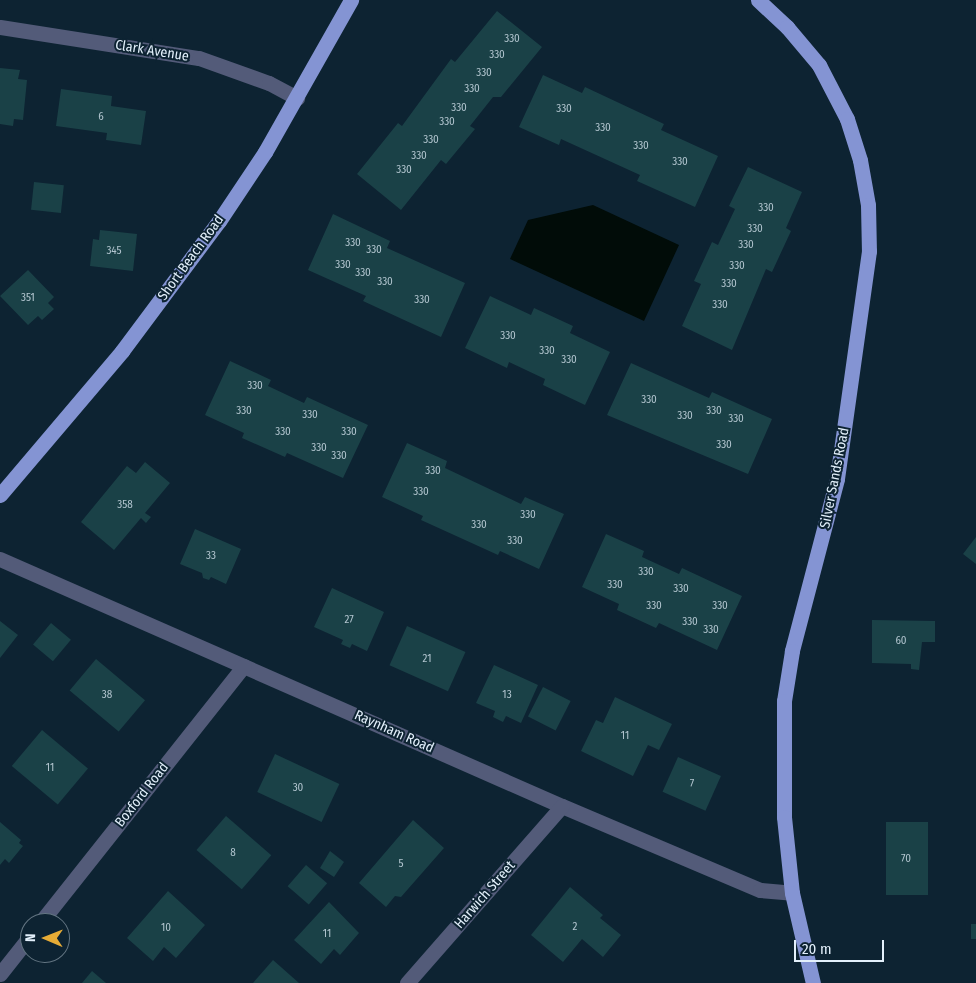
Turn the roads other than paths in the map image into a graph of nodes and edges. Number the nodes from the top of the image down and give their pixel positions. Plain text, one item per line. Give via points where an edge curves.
1 (351, 0) edge
2 (758, 0) edge
3 (0, 27) edge
4 (297, 98) junction
5 (0, 495) edge
6 (0, 559) edge
7 (244, 666) junction
8 (562, 806) junction
9 (792, 893) junction
10 (48, 913) edge
11 (20, 949) edge
12 (0, 974) edge
13 (407, 983) edge
14 (813, 983) edge

1 - 4 main road, Short Beach Road
2 - 9 main road, Silver Sands Road via 787,27 819,65 847,119 860,160 868,205 869,251 840,460 810,593 792,651 784,701 784,817
3 - 4 street, Clark Avenue via 199,58 255,77
4 - 5 main road, Short Beach Road via 219,221 122,352
6 - 7 street, Raynham Road
7 - 8 street, Raynham Road
7 - 10 street, Boxford Road
8 - 9 street, Raynham Road via 760,890
8 - 13 street, Harwich Street
9 - 14 main road, Silver Sands Road
11 - 12 street

